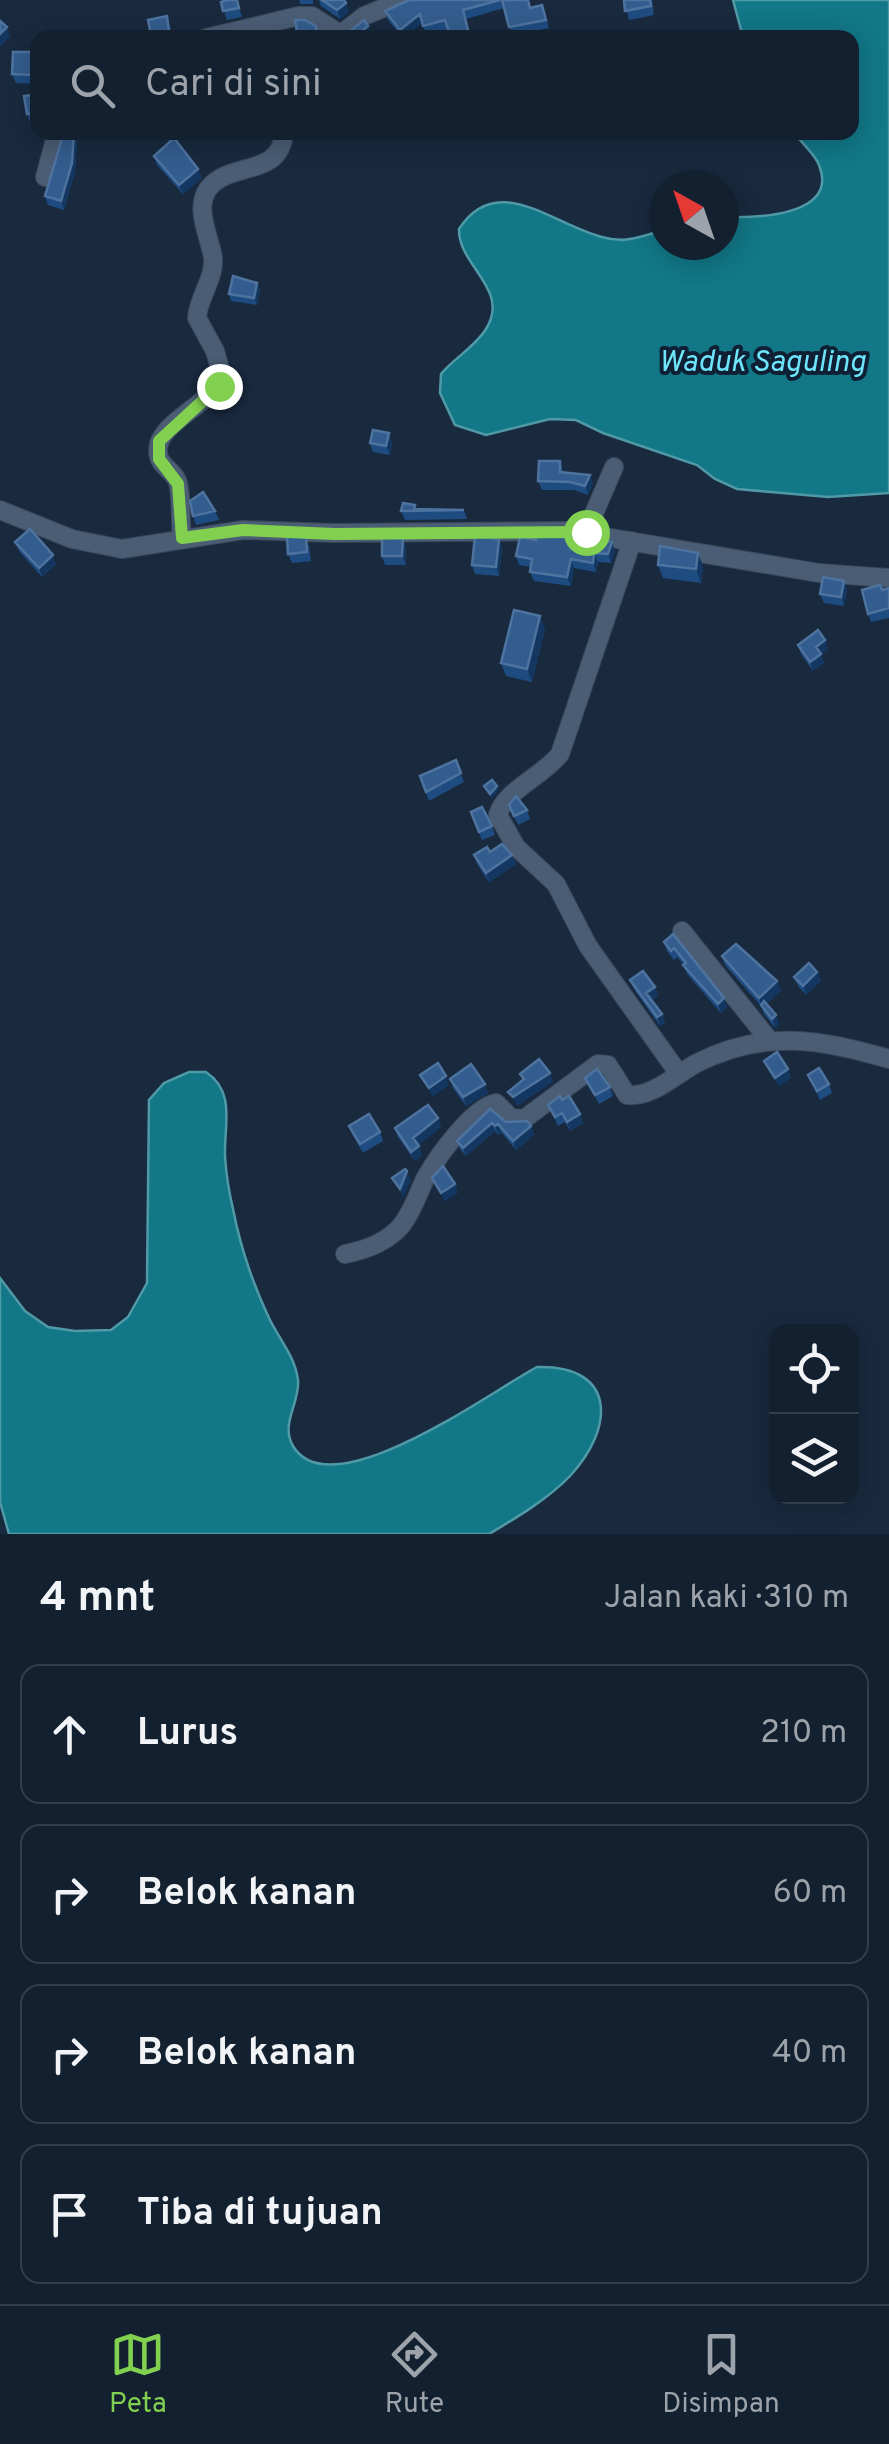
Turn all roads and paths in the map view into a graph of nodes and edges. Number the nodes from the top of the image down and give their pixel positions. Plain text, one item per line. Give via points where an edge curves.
1 (403, 0) edge
2 (240, 30) edge
3 (330, 30) edge
4 (346, 30) edge
5 (55, 140) edge
6 (283, 140) edge
7 (45, 177) dead end
8 (614, 467) dead end
9 (0, 510) edge
10 (586, 532) junction
11 (182, 538) junction
12 (632, 541) junction
13 (889, 578) edge
14 (682, 931) dead end
15 (769, 1040) junction
16 (889, 1059) edge
17 (679, 1074) junction
18 (345, 1254) dead end

1 - 4 street
2 - 3 street via 312,16
5 - 7 street
6 - 11 street via 274,158 218,179 205,195 204,232 213,258 197,318 222,376 212,394 164,433 158,448 178,484
8 - 10 street
9 - 11 street via 72,539 122,549
10 - 11 street via 243,530
10 - 12 street
12 - 13 street via 819,574
12 - 17 street via 560,754 509,796 498,816 516,847 556,884 597,960
14 - 15 street
15 - 16 street via 820,1042
15 - 17 street via 728,1050
17 - 18 street via 633,1096 604,1062 524,1119 490,1104 437,1160 399,1229 367,1250

